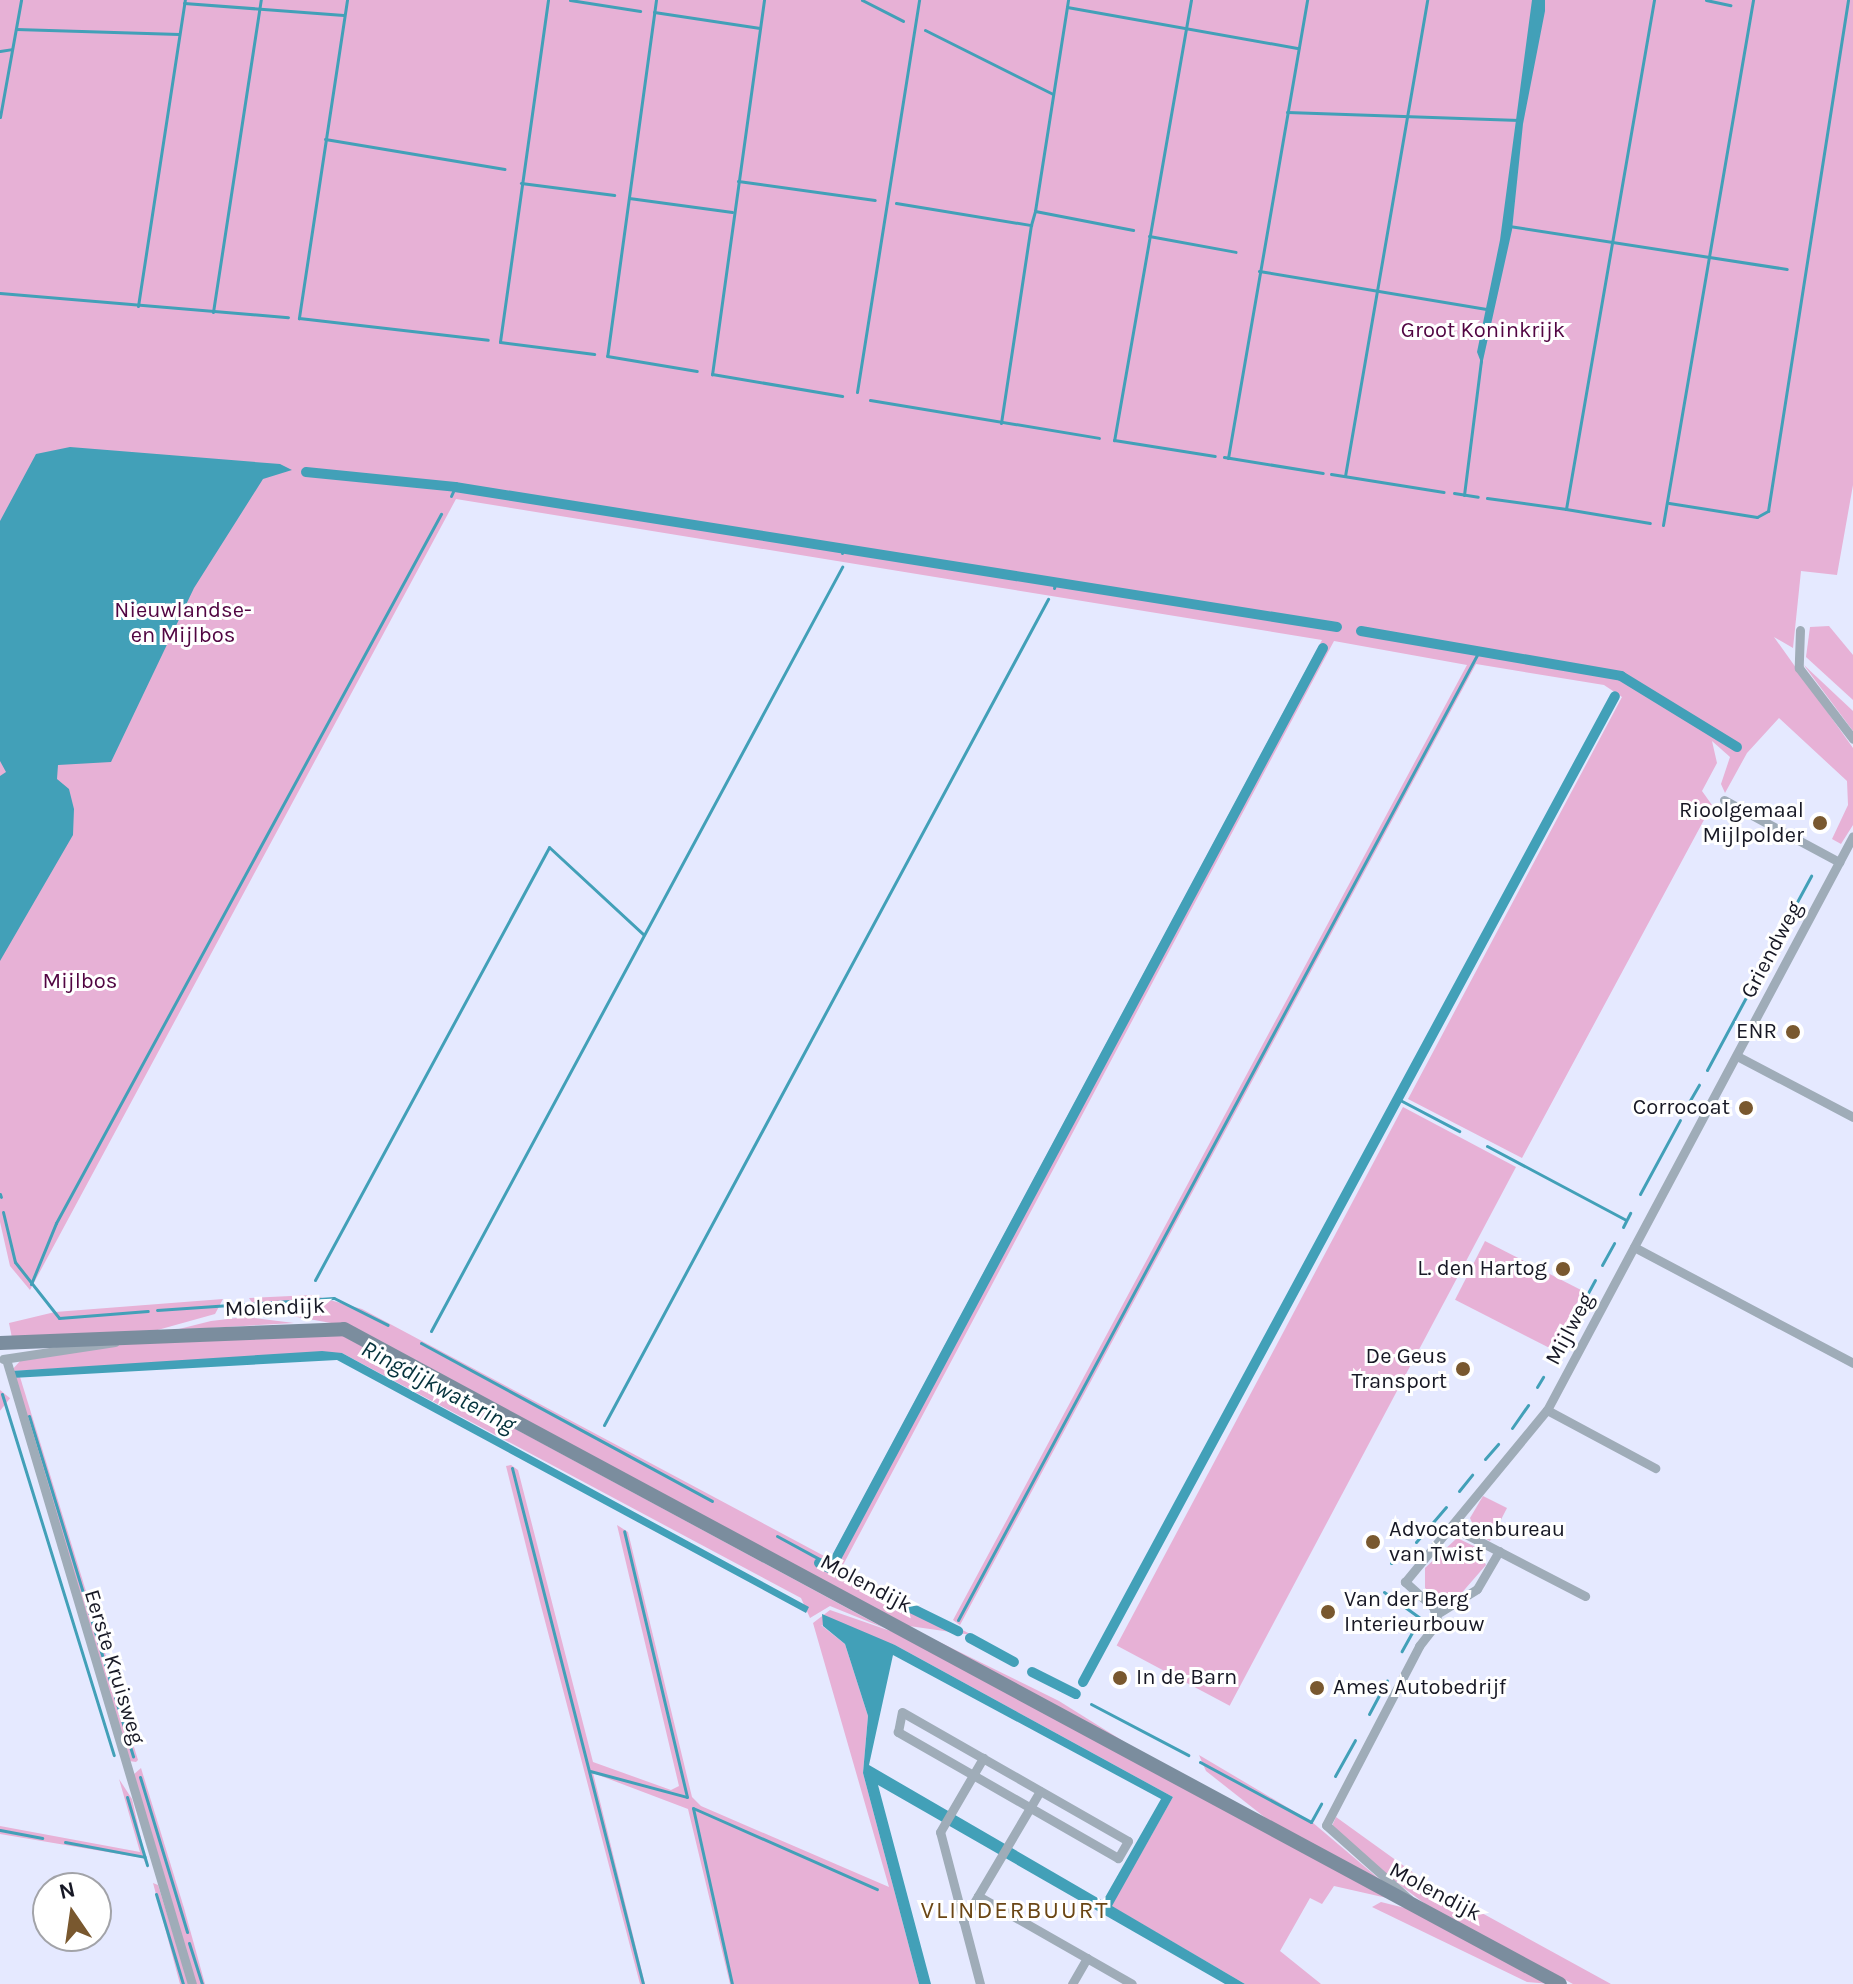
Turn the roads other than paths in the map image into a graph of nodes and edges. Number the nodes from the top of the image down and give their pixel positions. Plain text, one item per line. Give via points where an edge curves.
1 (1800, 630) dead end
2 (1853, 739) edge
3 (1724, 800) dead end
4 (1853, 836) edge
5 (1839, 862) junction
6 (1737, 1056) junction
7 (1853, 1117) edge
8 (1634, 1247) junction
9 (124, 1337) junction
10 (0, 1343) edge
11 (3, 1359) edge
12 (1853, 1363) edge
13 (1547, 1410) junction
14 (1655, 1468) dead end
15 (1452, 1527) junction
16 (1499, 1551) junction
17 (1585, 1596) dead end
18 (1437, 1614) junction
19 (983, 1758) junction
20 (973, 1775) junction
21 (1040, 1791) junction
22 (1030, 1807) junction
23 (978, 1896) junction
24 (1413, 1905) junction
25 (963, 1921) junction
26 (1087, 1958) junction
27 (192, 1984) edge
28 (980, 1984) edge
29 (1072, 1984) edge
30 (1132, 1984) edge
31 (1560, 1984) edge

1 - 2 street via 1799,668
3 - 5 street
4 - 5 street, Griendweg
5 - 6 street, Griendweg
6 - 7 street
6 - 8 street, Griendweg
8 - 12 street
8 - 13 street, Mijlweg
9 - 10 street, Molendijk
9 - 11 street, Molendijk via 99,1347
9 - 24 street, Molendijk via 344,1329
11 - 27 street, Eerste Kruisweg
13 - 14 street
13 - 15 street, Mijlweg
15 - 16 street
15 - 18 street, Mijlweg via 1405,1582
16 - 17 street
16 - 18 street via 1477,1589
18 - 24 street via 1326,1825 1398,1884
19 - 20 street
19 - 20 street via 902,1712 898,1732
19 - 21 street
20 - 22 street
20 - 25 street via 943,1826
21 - 22 street
21 - 22 street via 1128,1841 1118,1858
22 - 23 street
23 - 25 street
23 - 26 street
24 - 31 street, Molendijk
25 - 28 street
26 - 29 street
26 - 30 street

